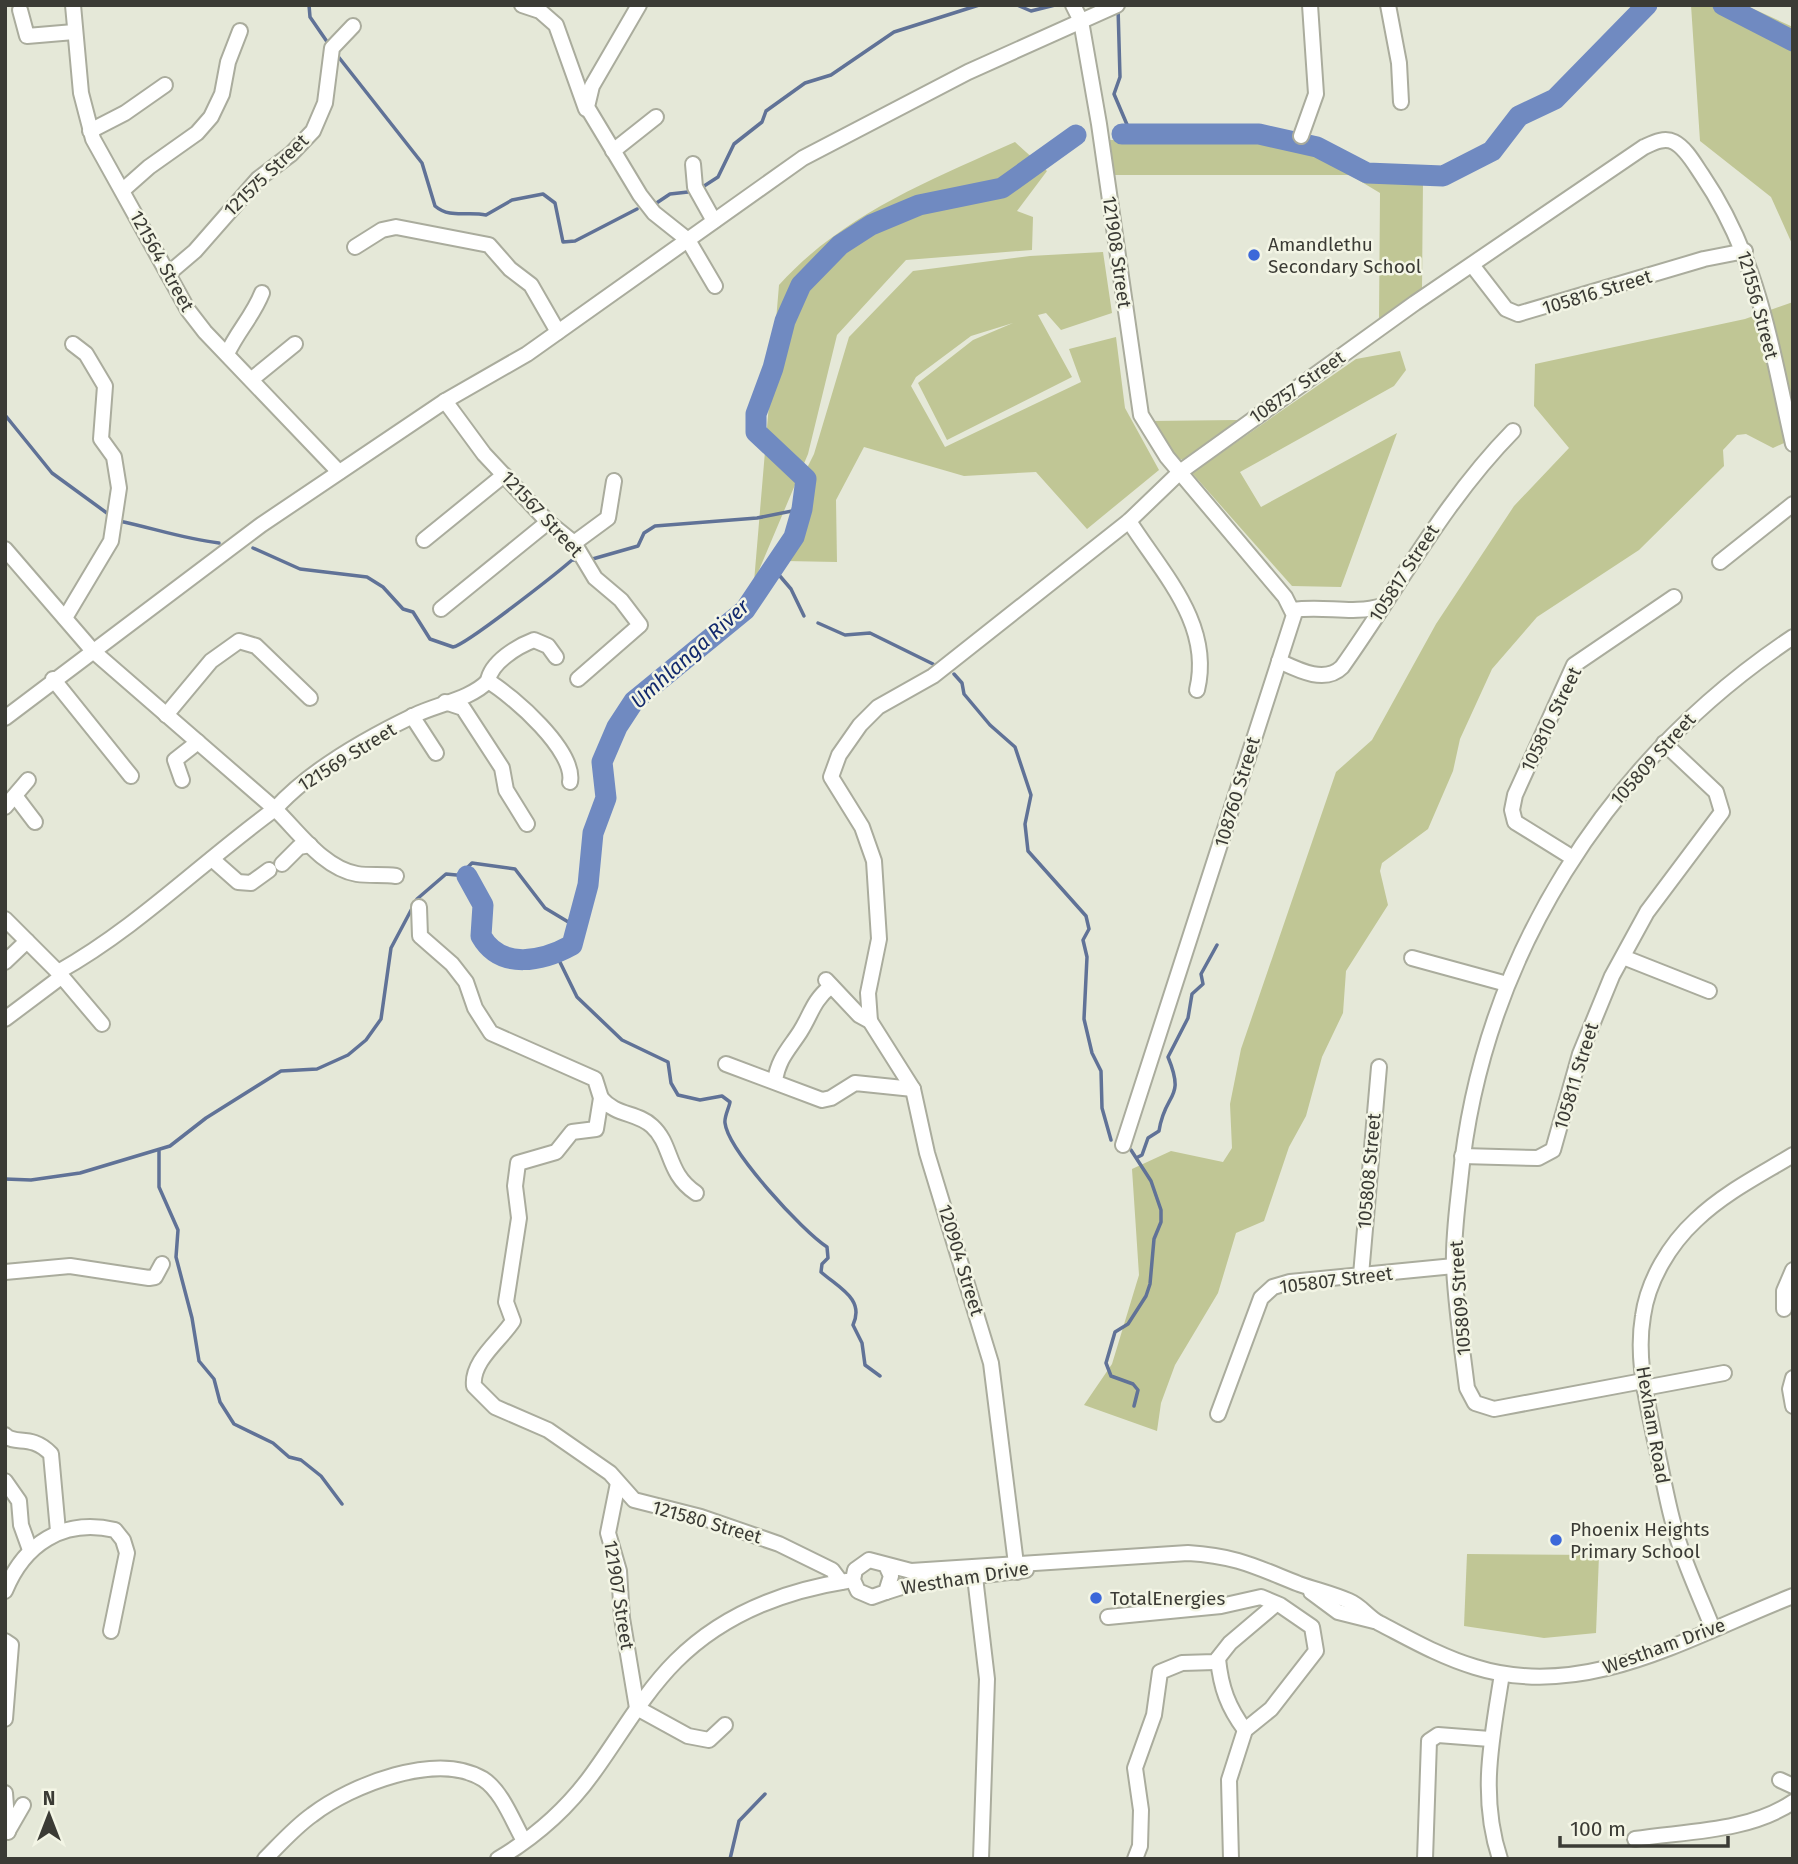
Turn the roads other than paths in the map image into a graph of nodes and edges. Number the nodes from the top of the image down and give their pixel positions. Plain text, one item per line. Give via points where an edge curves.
1 (73, 5) edge
2 (522, 5) edge
3 (639, 5) edge
4 (1073, 5) edge
5 (1117, 5) edge
6 (1310, 5) edge
7 (1388, 5) edge
8 (20, 10) dead end
9 (549, 11) edge
10 (1086, 19) junction
11 (353, 26) dead end
12 (240, 31) dead end
13 (74, 32) junction
14 (165, 85) dead end
15 (1401, 102) dead end
16 (589, 113) junction
17 (656, 117) dead end
18 (90, 131) junction
19 (1301, 136) dead end
20 (1675, 143) joint
21 (613, 151) junction
22 (693, 163) dead end
23 (123, 190) junction
24 (714, 221) junction
25 (688, 240) junction
26 (355, 247) dead end
27 (1745, 251) junction
28 (1472, 265) junction
29 (168, 274) junction
30 (715, 286) dead end
31 (262, 293) dead end
32 (558, 332) junction
33 (73, 344) dead end
34 (295, 344) dead end
35 (227, 354) junction
36 (252, 379) junction
37 (445, 401) junction
38 (1513, 431) dead end
39 (1793, 444) edge
40 (339, 471) junction
41 (1180, 471) junction
42 (504, 475) junction
43 (614, 481) dead end
44 (1793, 504) edge
45 (1129, 521) junction
46 (548, 522) junction
47 (424, 540) dead end
48 (574, 543) junction
49 (5, 549) edge
50 (1720, 562) dead end
51 (1674, 597) dead end
52 (1382, 606) junction
53 (441, 609) dead end
54 (1293, 610) junction
55 (65, 618) junction
56 (1793, 636) edge
57 (93, 651) junction
58 (556, 657) dead end
59 (1279, 662) junction
60 (54, 679) junction
61 (578, 679) dead end
62 (488, 681) junction
63 (1196, 690) dead end
64 (310, 698) dead end
65 (445, 702) junction
66 (166, 715) junction
67 (412, 716) junction
68 (5, 718) edge
69 (198, 742) junction
70 (1664, 743) junction
71 (436, 753) dead end
72 (131, 776) dead end
73 (28, 780) dead end
74 (182, 780) dead end
75 (570, 782) dead end
76 (10, 802) edge
77 (275, 809) junction
78 (35, 822) dead end
79 (527, 824) dead end
80 (310, 845) junction
81 (1573, 858) junction
82 (212, 859) junction
83 (396, 876) dead end
84 (419, 907) dead end
85 (5, 919) edge
86 (27, 941) junction
87 (1623, 957) junction
88 (1412, 958) dead end
89 (5, 962) edge
90 (59, 974) junction
91 (1507, 984) junction
92 (1709, 991) dead end
93 (5, 1019) edge
94 (870, 1021) junction
95 (102, 1024) dead end
96 (726, 1064) dead end
97 (1379, 1067) dead end
98 (775, 1081) junction
99 (913, 1089) junction
100 (601, 1098) junction
101 (1122, 1145) dead end
102 (1793, 1155) edge
103 (1462, 1156) junction
104 (696, 1193) dead end
105 (162, 1264) dead end
106 (1454, 1266) junction
107 (1793, 1270) edge
108 (5, 1272) edge
109 (1361, 1275) junction
110 (1784, 1308) dead end
111 (1724, 1373) dead end
112 (1793, 1378) edge
113 (1643, 1384) junction
114 (1793, 1406) edge
115 (1218, 1414) dead end
116 (5, 1435) edge
117 (5, 1481) edge
118 (618, 1483) junction
119 (58, 1531) junction
120 (30, 1550) junction
121 (886, 1565) junction
122 (1016, 1568) junction
123 (975, 1577) junction
124 (847, 1581) junction
125 (5, 1591) edge
126 (886, 1592) junction
127 (1793, 1596) edge
128 (1276, 1604) junction
129 (1108, 1616) dead end
130 (1713, 1629) junction
131 (111, 1631) dead end
132 (5, 1641) edge
133 (1218, 1659) junction
134 (1502, 1674) junction
135 (637, 1708) junction
136 (5, 1719) edge
137 (725, 1725) dead end
138 (1245, 1730) junction
139 (1490, 1739) junction
140 (5, 1793) edge
141 (1793, 1802) edge
142 (23, 1805) dead end
143 (6, 1834) edge
144 (1635, 1839) dead end
145 (524, 1841) junction
146 (265, 1859) edge
147 (498, 1859) edge
148 (981, 1859) edge
149 (1135, 1859) edge
150 (1231, 1859) edge
151 (1424, 1859) edge
152 (1500, 1859) edge

1 - 13 street, 121564 Street
2 - 9 street
3 - 16 street via 592,86 586,101
4 - 10 street, 121908 Street
5 - 10 street
6 - 19 street via 1316,94
7 - 15 street
8 - 13 street via 27,36
9 - 16 street
10 - 24 street via 847,133
10 - 41 street, 121908 Street via 1137,399 1145,425
11 - 29 street, 121575 Street via 332,48 325,103 313,131 258,179 195,251
12 - 23 street via 211,117
13 - 18 street, 121564 Street
14 - 18 street
16 - 21 street
17 - 21 street
18 - 23 street, 121564 Street
20 - 27 street, 121556 Street via 1720,202
20 - 28 street, 108757 Street via 1660,140 1644,147
21 - 25 street via 647,204
22 - 24 street via 695,187
23 - 29 street, 121564 Street
24 - 25 street
25 - 30 street
25 - 32 street
26 - 32 street via 396,227 489,245 531,285
27 - 28 street, 105816 Street via 1704,259 1525,314 1511,314
27 - 39 street, 121556 Street
28 - 41 street, 108757 Street
29 - 35 street, 121564 Street via 188,310
31 - 35 street
32 - 37 street
33 - 55 street via 100,374 106,394 101,439 118,470 116,523 107,549
34 - 36 street
35 - 36 street, 121564 Street
36 - 40 street, 121564 Street
37 - 40 street
37 - 42 street, 121567 Street
38 - 52 street, 105817 Street via 1470,478
40 - 57 street
41 - 45 street, 108757 Street
41 - 54 street
42 - 46 street, 121567 Street
42 - 47 street
43 - 48 street via 608,518
44 - 50 street
45 - 63 street via 1181,597 1202,659
45 - 94 street, 108757 Street via 925,681 878,707 839,755 831,777 862,827 874,861 879,939 868,993
46 - 48 street, 121567 Street
46 - 53 street
48 - 61 street, 121567 Street via 595,578 621,600 640,625
49 - 55 street
51 - 81 street, 105810 Street via 1574,665 1515,795 1511,810 1516,822
52 - 54 street via 1362,611
52 - 59 street, 105817 Street via 1337,672 1304,673
54 - 59 street, 108760 Street
55 - 57 street
56 - 70 street, 105809 Street via 1732,680
57 - 60 street
57 - 66 street
58 - 62 street via 548,646 534,640 519,645
59 - 101 street, 108760 Street
60 - 68 street
60 - 72 street
62 - 65 street, 121569 Street via 479,691
62 - 75 street via 521,704 566,758 572,772
64 - 66 street via 256,646 239,641 211,661
65 - 67 street, 121569 Street
65 - 79 street via 463,708 502,768 506,790
66 - 69 street
67 - 71 street
67 - 77 street, 121569 Street via 292,790
69 - 74 street via 175,760
69 - 77 street
70 - 81 street, 105809 Street
70 - 87 street, 105811 Street via 1716,792 1722,813 1670,879
73 - 76 street
76 - 78 street
77 - 80 street
77 - 82 street, 121569 Street
80 - 82 street via 251,883 238,883
80 - 83 street via 352,872
81 - 91 street, 105809 Street via 1525,942
82 - 90 street, 121569 Street
84 - 100 street via 420,936 466,982 491,1033 595,1079
85 - 86 street
86 - 89 street
86 - 90 street
87 - 92 street
87 - 103 street, 105811 Street via 1598,1004 1553,1150 1538,1158
88 - 91 street
90 - 93 street, 121569 Street
90 - 95 street
91 - 103 street, 105809 Street via 1476,1076
94 - 98 street, 120904 Street via 829,983 781,1057
94 - 99 street, 120904 Street
96 - 98 street
97 - 109 street, 105808 Street
98 - 99 street via 822,1100 855,1083
99 - 122 street, 120904 Street via 927,1153 992,1363
100 - 104 street via 610,1110 640,1117 653,1126 671,1165
100 - 118 street, 121580 Street via 596,1129 572,1132 556,1152 518,1163 519,1214 506,1302 513,1321 481,1361 474,1386 495,1407 548,1430
102 - 113 street, Hexham Road via 1718,1201 1670,1250 1653,1280 1643,1314
103 - 106 street, 105809 Street
105 - 108 street via 155,1277 149,1278 70,1266
106 - 109 street, 105807 Street
106 - 113 street, 105809 Street via 1467,1388 1475,1403 1494,1409
107 - 110 street via 1784,1291
109 - 115 street, 105807 Street via 1290,1282 1268,1289
111 - 113 street, 105809 Street
112 - 114 street
113 - 130 street, Hexham Road via 1679,1542
116 - 119 street via 11,1440 36,1441 51,1454
117 - 120 street via 19,1501
118 - 124 street, 121580 Street via 642,1503 701,1517 779,1544 825,1565
118 - 135 street, 121907 Street via 608,1533 619,1571
119 - 120 street
119 - 131 street via 111,1528 123,1540 127,1561
120 - 125 street
121 - 122 street, Westham Drive via 911,1571
121 - 124 street via 864,1562
121 - 126 street via 891,1576
122 - 123 street, Westham Drive
122 - 134 street, Westham Drive via 1206,1554 1250,1562 1301,1584 1338,1612 1374,1621 1449,1658
123 - 126 street, Westham Drive via 911,1584
123 - 148 street via 987,1679
124 - 126 street via 866,1597
124 - 135 street via 789,1592 736,1616 675,1662
127 - 130 street, Westham Drive
128 - 129 street via 1261,1597 1221,1606
128 - 133 street
128 - 138 street via 1312,1627 1316,1651 1271,1709
130 - 134 street, Westham Drive via 1604,1670 1554,1676
132 - 136 street via 12,1645 12,1662
133 - 138 street via 1221,1687
133 - 149 street via 1182,1663 1160,1672 1154,1715 1135,1769 1141,1810
134 - 139 street
135 - 137 street via 696,1740 709,1740
135 - 145 street via 573,1798
138 - 150 street via 1229,1780
139 - 151 street via 1438,1735 1429,1741
139 - 152 street via 1487,1799
140 - 143 street
141 - 144 street via 1748,1823
142 - 143 street
145 - 146 street via 490,1785 471,1774 435,1767 382,1781 331,1803 312,1814
145 - 147 street

